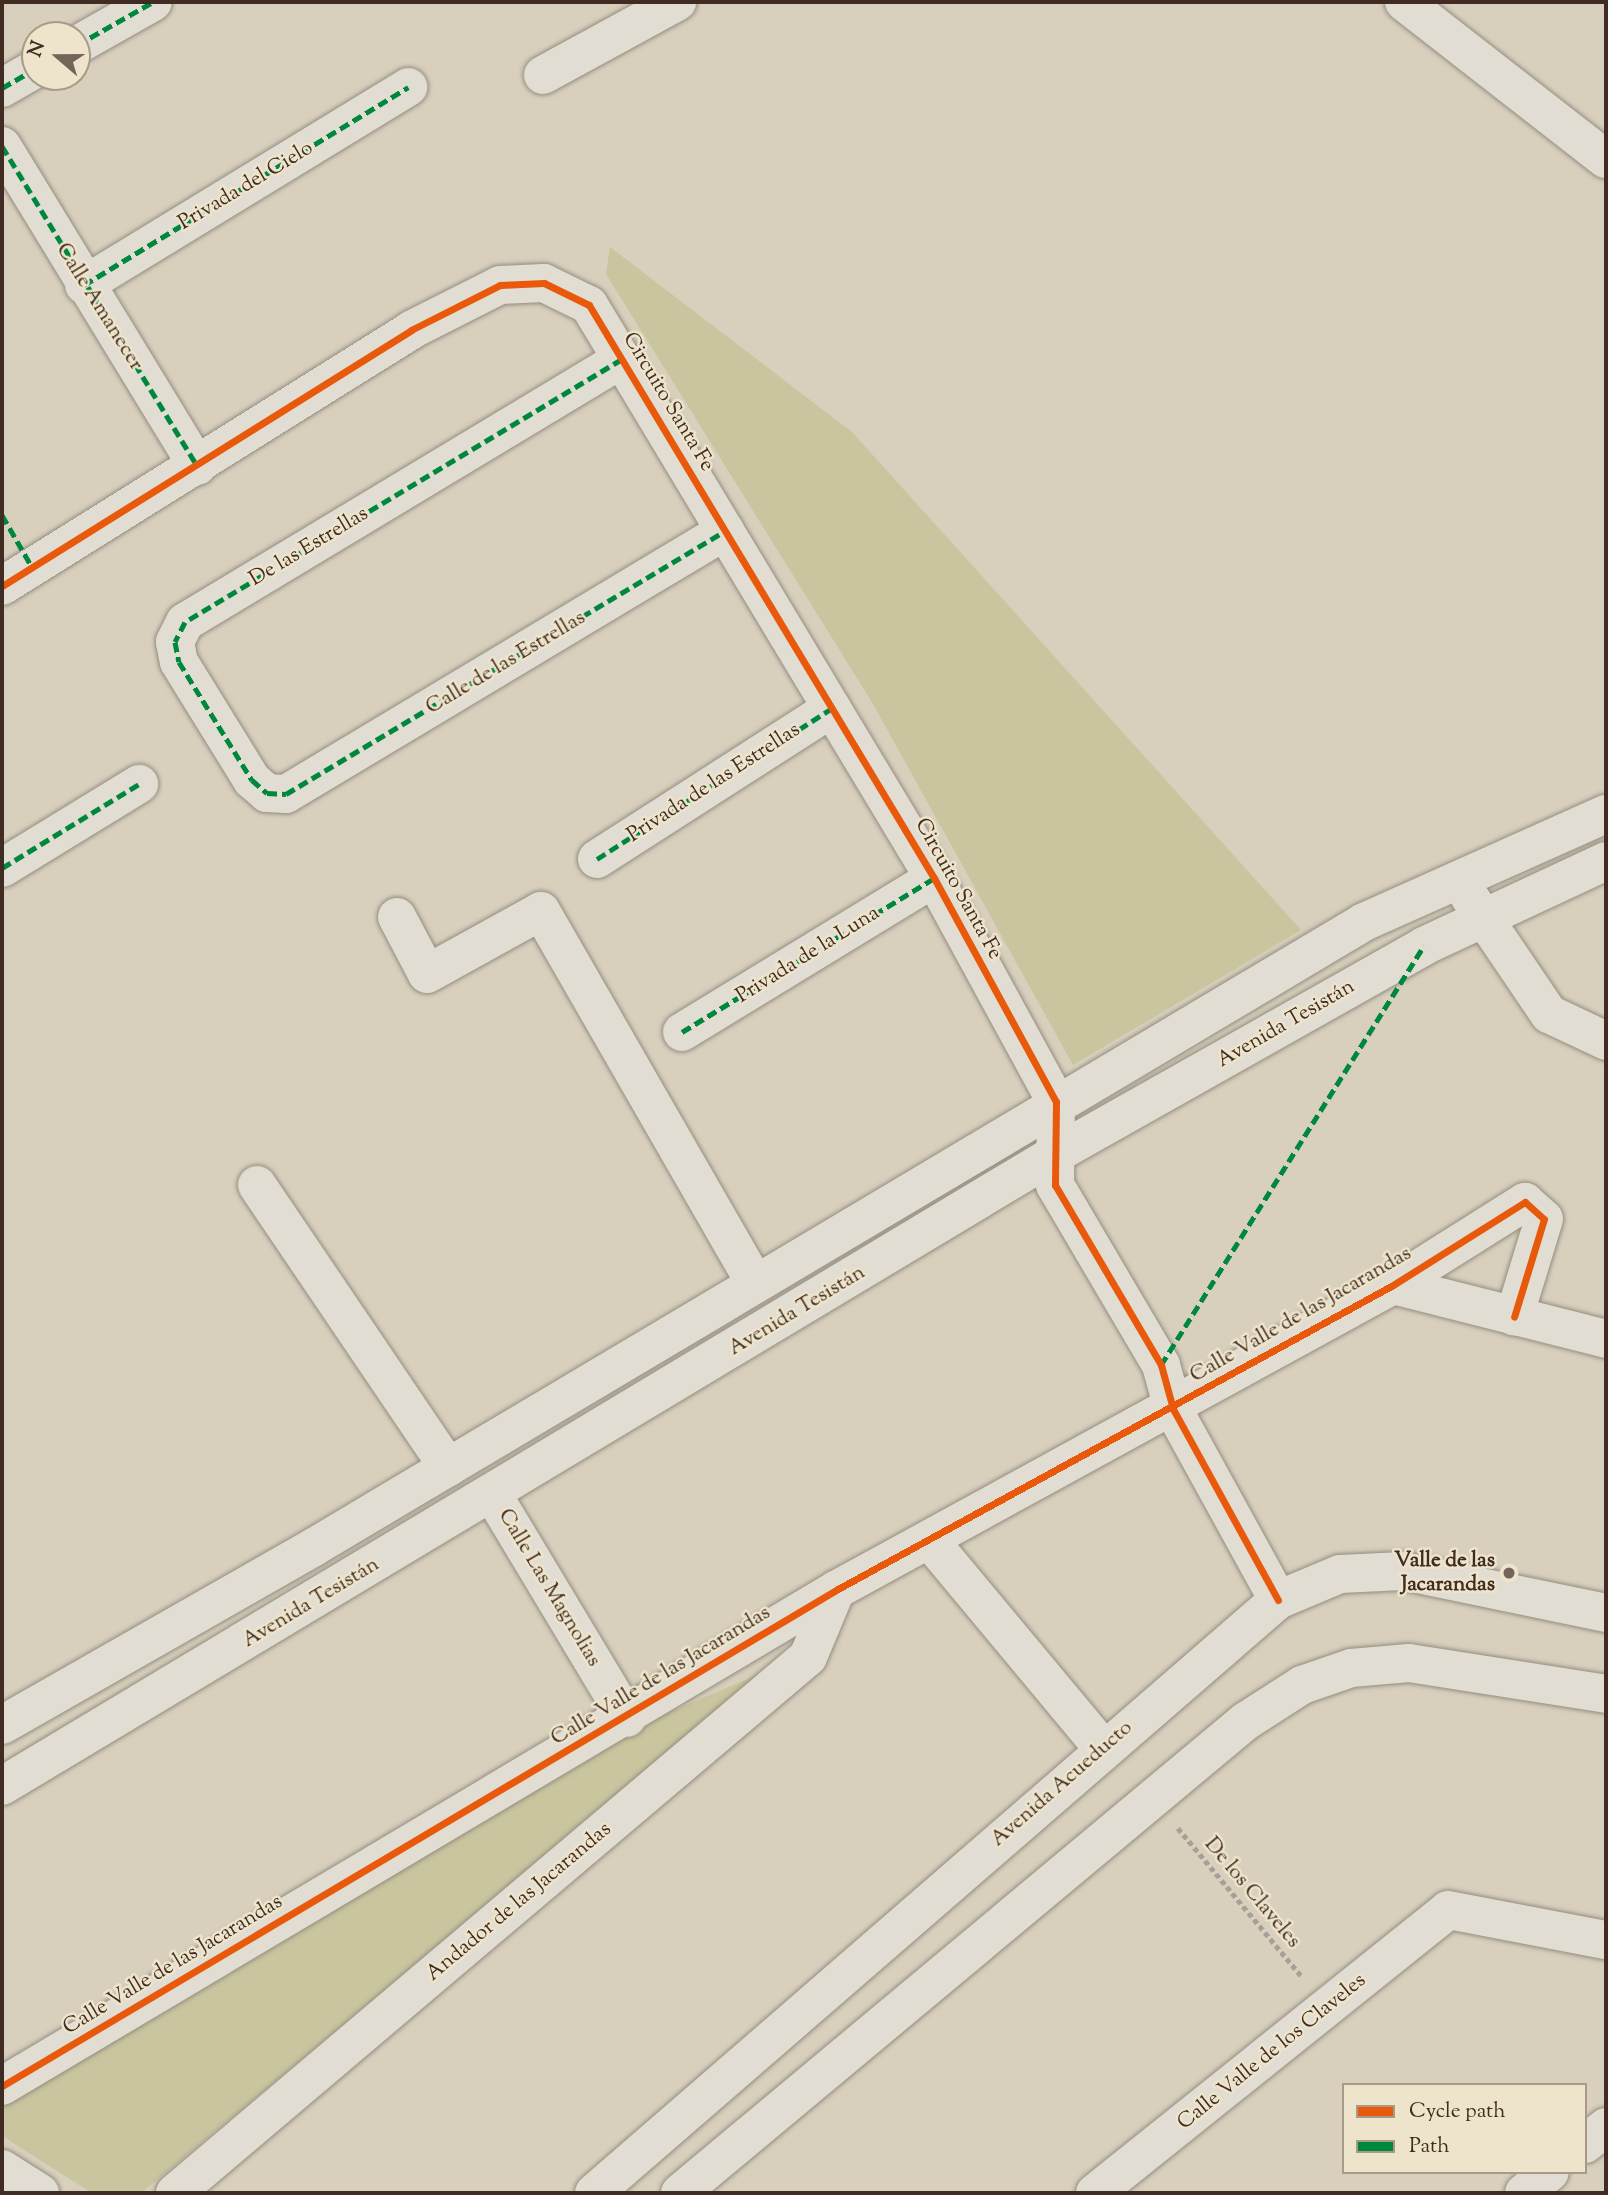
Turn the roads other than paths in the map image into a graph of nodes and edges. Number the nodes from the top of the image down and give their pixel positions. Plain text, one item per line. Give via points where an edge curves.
1 (153, 2) edge
2 (677, 2) edge
3 (1404, 2) edge
4 (91, 37) edge
5 (543, 75) dead end
6 (21, 77) edge
7 (408, 86) dead end
8 (2, 88) edge
9 (2, 146) edge
10 (1606, 159) edge
11 (85, 285) junction
12 (622, 359) junction
13 (197, 466) junction
14 (725, 531) junction
15 (2, 586) edge
16 (832, 708) junction
17 (139, 784) dead end
18 (286, 794) joint
19 (1606, 814) edge
20 (597, 859) dead end
21 (1606, 861) edge
22 (2, 867) edge
23 (1458, 876) junction
24 (934, 878) junction
25 (397, 917) dead end
26 (1480, 918) junction
27 (682, 1032) dead end
28 (1606, 1041) edge
29 (1056, 1102) junction
30 (1050, 1157) junction
31 (257, 1185) dead end
32 (755, 1283) junction
33 (1393, 1285) junction
34 (1514, 1317) junction
35 (1606, 1339) edge
36 (1173, 1409) junction
37 (448, 1467) junction
38 (493, 1495) junction
39 (931, 1542) junction
40 (836, 1590) junction
41 (1278, 1600) junction
42 (1606, 1613) edge
43 (1606, 1693) edge
44 (627, 1718) junction
45 (2, 1725) edge
46 (1102, 1747) junction
47 (2, 1786) edge
48 (1606, 1940) edge
49 (2, 2086) edge
50 (1606, 2128) edge
51 (1587, 2142) edge
52 (2, 2169) edge
53 (1548, 2174) edge
54 (40, 2193) edge
55 (175, 2193) edge
56 (594, 2193) edge
57 (680, 2193) edge
58 (1095, 2193) edge
59 (1524, 2193) edge

1 - 4 street
2 - 5 street
3 - 10 street
6 - 8 street
7 - 11 street, Privada del Cielo
9 - 11 street, Calle Amanecer
11 - 13 street, Calle Amanecer
12 - 13 street, Circuito Santa Fe via 589,305 544,283 500,285 411,330
12 - 14 street, Circuito Santa Fe
12 - 18 street, De las Estrellas via 185,622 175,642 179,662 252,780 267,793
13 - 15 street, Circuito Santa Fe
14 - 16 street, Circuito Santa Fe
14 - 18 street, Calle de las Estrellas
16 - 20 street, Privada de las Estrellas
16 - 24 street, Circuito Santa Fe
17 - 22 street
19 - 23 street
21 - 26 street, Avenida Tesistán
23 - 26 street
23 - 29 street via 1364,922
24 - 27 street, Privada de la Luna
24 - 29 street, Circuito Santa Fe
25 - 32 street via 427,974 541,911
26 - 28 street via 1549,1014
26 - 30 street, Avenida Tesistán
29 - 30 street
29 - 32 street
30 - 36 street via 1055,1185 1161,1366
30 - 38 street, Avenida Tesistán
31 - 37 street
32 - 37 street
33 - 34 street
33 - 34 street, Calle Valle de las Jacarandas via 1525,1202 1544,1219
33 - 36 street, Calle Valle de las Jacarandas
34 - 35 street
36 - 39 street, Calle Valle de las Jacarandas
36 - 41 street
37 - 45 street
38 - 44 street, Calle Las Magnolias
38 - 47 street, Avenida Tesistán
39 - 40 street, Calle Valle de las Jacarandas
39 - 46 street
40 - 44 street, Calle Valle de las Jacarandas
40 - 55 street, Andador de las Jacarandas via 807,1657
41 - 42 street, Avenida Acueducto via 1340,1574 1404,1571
41 - 46 street, Avenida Acueducto
43 - 57 street via 1409,1663 1351,1668 1302,1685 1246,1721
44 - 49 street, Calle Valle de las Jacarandas
46 - 56 street, Avenida Acueducto
48 - 58 street, Calle Valle de los Claveles via 1448,1910
50 - 51 street
52 - 54 street
53 - 59 street

